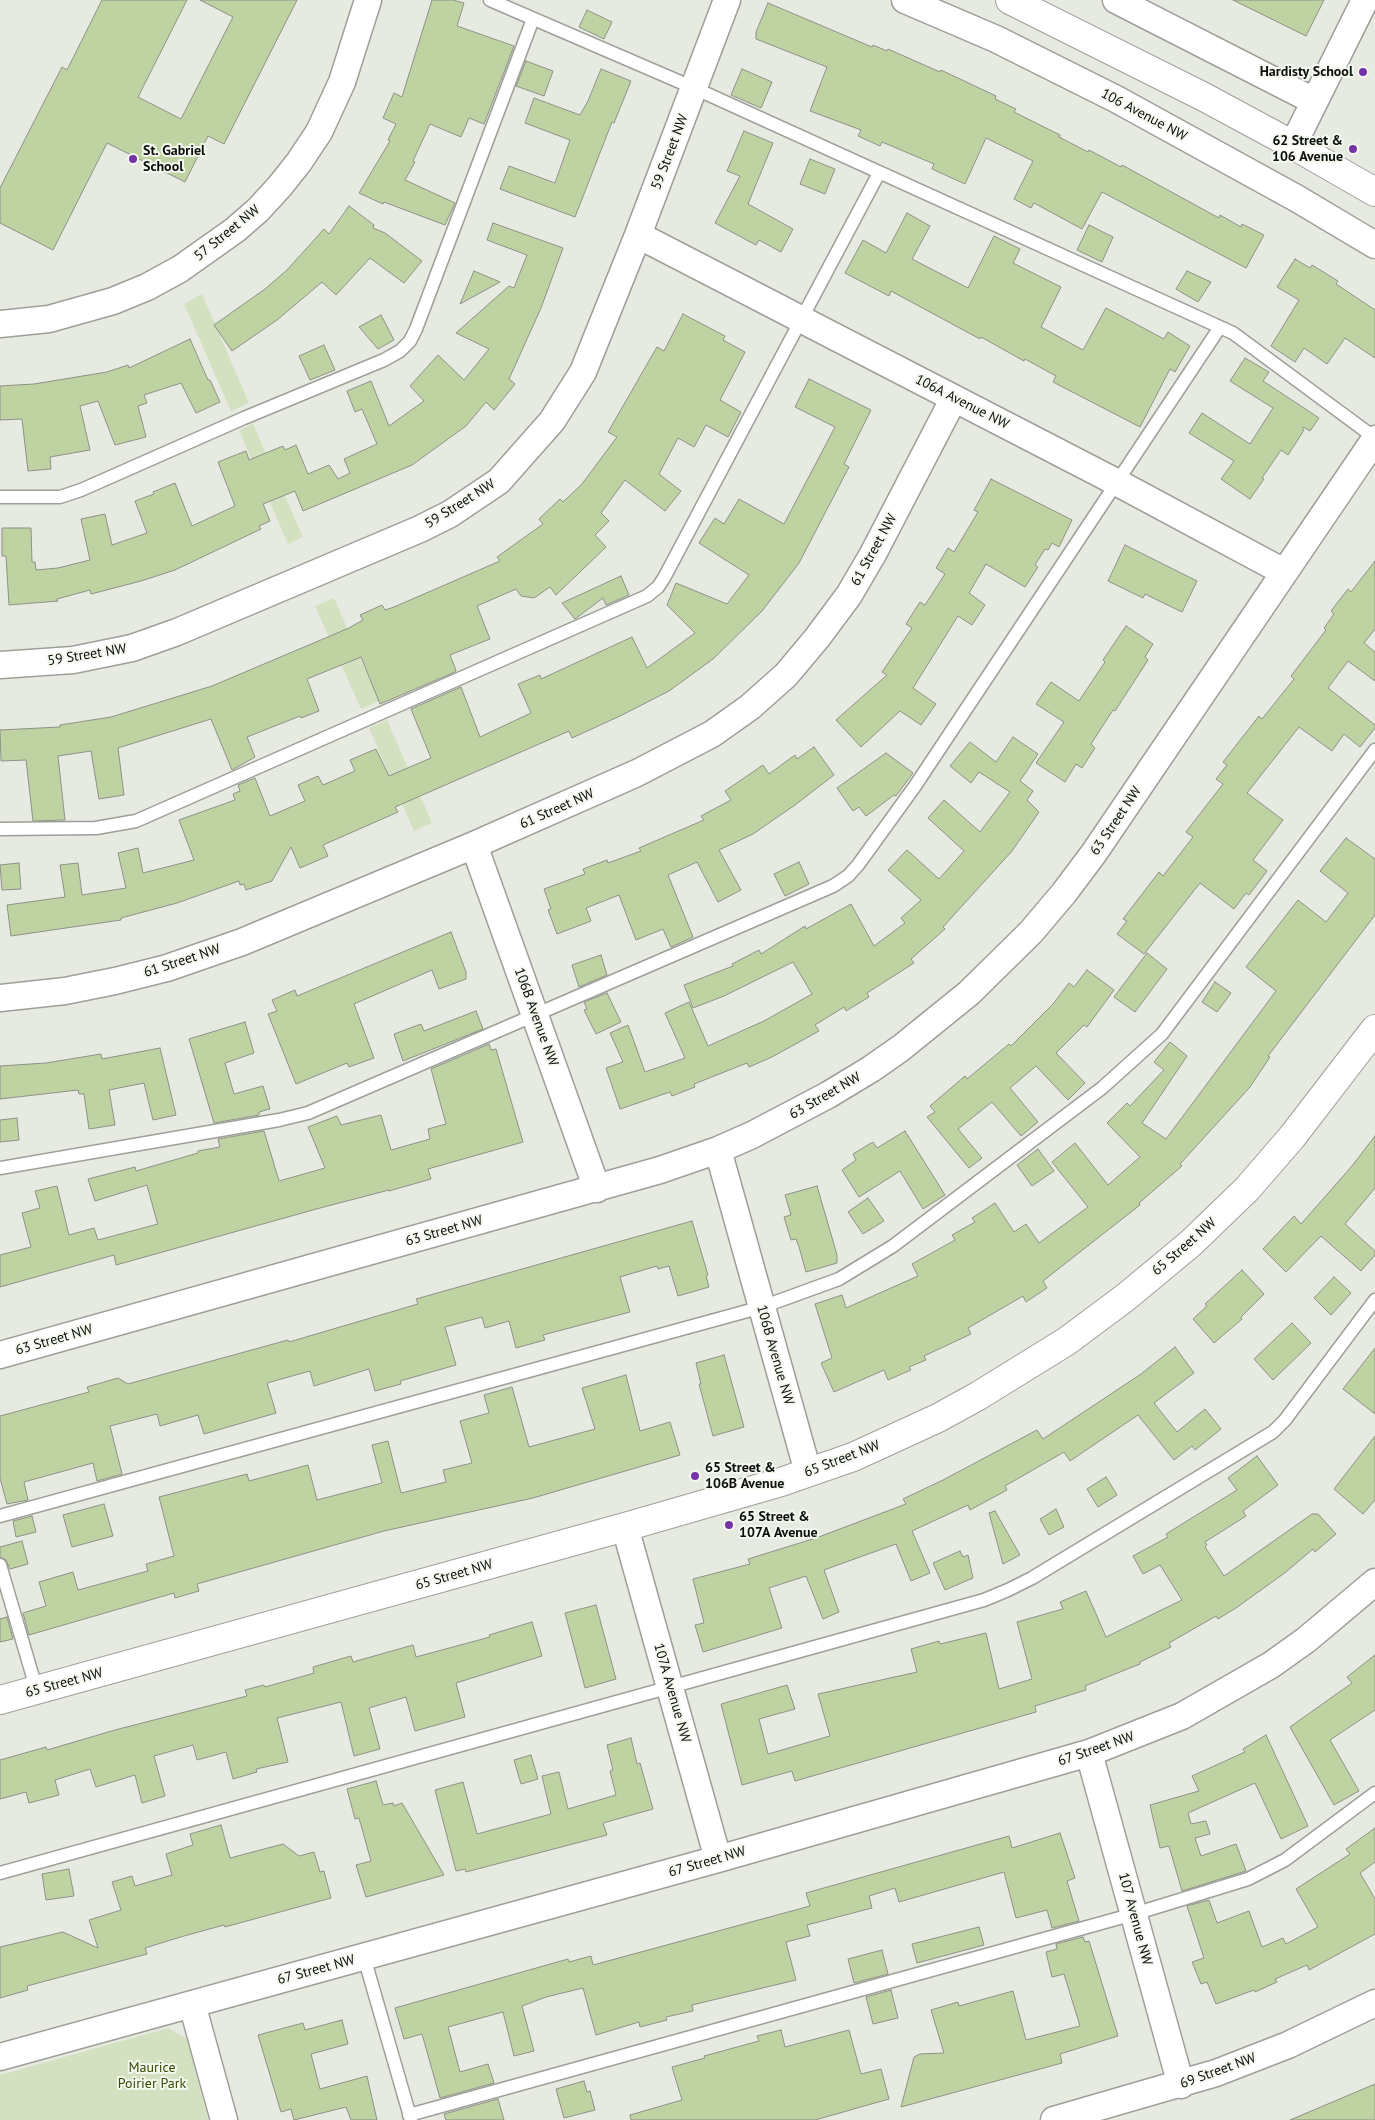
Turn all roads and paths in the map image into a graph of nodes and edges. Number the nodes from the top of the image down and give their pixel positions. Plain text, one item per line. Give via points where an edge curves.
1 (368, 0) edge
2 (490, 0) edge
3 (727, 0) edge
4 (905, 0) edge
5 (1010, 0) edge
6 (1116, 0) edge
7 (1365, 0) edge
8 (533, 19) junction
9 (694, 88) junction
10 (1314, 101) junction
11 (1293, 144) junction
12 (880, 173) junction
13 (1375, 192) edge
14 (638, 235) junction
15 (1375, 245) edge
16 (802, 320) junction
17 (0, 324) edge
18 (1220, 327) junction
19 (954, 398) junction
20 (1375, 438) edge
21 (1118, 483) junction
22 (0, 497) edge
23 (1284, 572) junction
24 (0, 665) edge
25 (1375, 750) edge
26 (0, 829) edge
27 (474, 845) junction
28 (0, 998) edge
29 (535, 1013) junction
30 (1375, 1029) edge
31 (718, 1150) junction
32 (0, 1168) edge
33 (597, 1189) junction
34 (1375, 1300) edge
35 (762, 1307) junction
36 (0, 1355) edge
37 (808, 1472) junction
38 (0, 1516) edge
39 (625, 1527) junction
40 (0, 1565) edge
41 (1375, 1582) edge
42 (671, 1687) junction
43 (37, 1691) junction
44 (0, 1700) edge
45 (1089, 1753) junction
46 (1375, 1793) edge
47 (718, 1858) junction
48 (0, 1873) edge
49 (1134, 1914) junction
50 (364, 1957) junction
51 (1375, 2003) edge
52 (192, 2004) junction
53 (0, 2057) edge
54 (1181, 2085) junction
55 (410, 2118) edge
56 (224, 2120) edge
57 (1054, 2120) edge

1 - 17 street, 57 Street NW via 342,82 319,132 299,162 258,210 180,269 147,288 82,311 49,319
2 - 8 lane
3 - 9 street, 59 Street NW
4 - 15 street, 106 Avenue NW via 996,39 1116,99
5 - 11 street
6 - 10 street
7 - 10 street
8 - 9 lane
8 - 22 lane via 416,329 400,352 81,490 60,497
9 - 12 lane
9 - 14 street, 59 Street NW
10 - 11 street
11 - 13 street
12 - 16 lane
12 - 18 lane
14 - 16 street, 106A Avenue NW
14 - 24 street, 59 Street NW via 594,348 568,398 519,460 499,481 477,496 420,529 177,632 73,660
16 - 19 street, 106A Avenue NW
16 - 26 lane via 664,578 647,596 136,821 96,828
18 - 20 lane via 1233,333
18 - 21 lane
19 - 21 street, 106A Avenue NW
19 - 27 street, 61 Street NW via 874,554 849,595 786,675 750,707 676,754
20 - 23 street, 63 Street NW
21 - 23 street, 106A Avenue NW
21 - 29 lane via 915,786 848,876 833,886
23 - 31 street, 63 Street NW via 1094,853 1059,900 998,966 943,1014 871,1069 786,1118
25 - 35 lane via 1162,1034 1102,1088 893,1246 839,1279
27 - 28 street, 61 Street NW via 242,942 167,968 65,992
27 - 29 street, 106B Avenue NW
29 - 32 lane via 308,1113
29 - 33 street, 106B Avenue NW
30 - 37 street, 65 Street NW via 1292,1138 1247,1188 1192,1243 1126,1297 1053,1350 978,1396 896,1438
31 - 33 street, 63 Street NW
31 - 35 street, 106B Avenue NW
33 - 36 street, 63 Street NW
34 - 42 lane via 1273,1432 1032,1578 984,1600
35 - 37 street, 106B Avenue NW
35 - 38 lane
37 - 39 street, 65 Street NW
39 - 42 street, 107A Avenue NW
39 - 43 street, 65 Street NW
40 - 43 lane
41 - 45 street, 67 Street NW via 1314,1634 1271,1665 1182,1716
42 - 47 street, 107A Avenue NW
42 - 48 lane
43 - 44 street, 65 Street NW
45 - 47 street, 67 Street NW
45 - 49 street, 107 Avenue NW
46 - 49 lane via 1270,1869 1248,1879
47 - 50 street, 67 Street NW
49 - 54 street, 107 Avenue NW
49 - 55 lane
50 - 52 street, 67 Street NW
50 - 55 lane
51 - 54 street, 69 Street NW via 1288,2045
52 - 53 street, 67 Street NW
52 - 56 street
54 - 57 street, 69 Street NW

